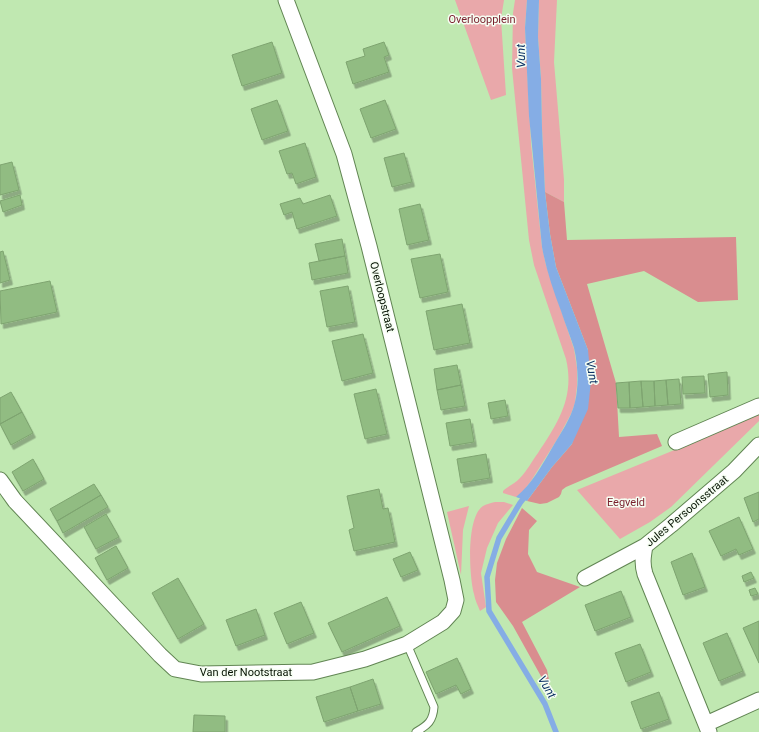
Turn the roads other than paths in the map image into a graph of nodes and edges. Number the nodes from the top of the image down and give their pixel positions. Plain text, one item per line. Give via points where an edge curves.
1 (286, 0) edge
2 (759, 406) edge
3 (676, 442) dead end
4 (759, 445) edge
5 (0, 480) edge
6 (645, 546) junction
7 (585, 578) dead end
8 (456, 600) joint
9 (407, 644) junction
10 (759, 700) edge
11 (707, 728) edge
12 (416, 732) edge

1 - 8 street, Overloopstraat via 344,154
2 - 3 street
4 - 6 street, Jules Persoonsstraat via 734,471
5 - 9 street, Van der Nootstraat via 40,528 175,669 201,674 313,672 365,659
6 - 7 street, Jules Persoonsstraat
6 - 11 street via 642,558 645,574
8 - 9 street, Van der Nootstraat via 454,611 443,622
9 - 12 lane via 434,707 431,720
10 - 11 street

